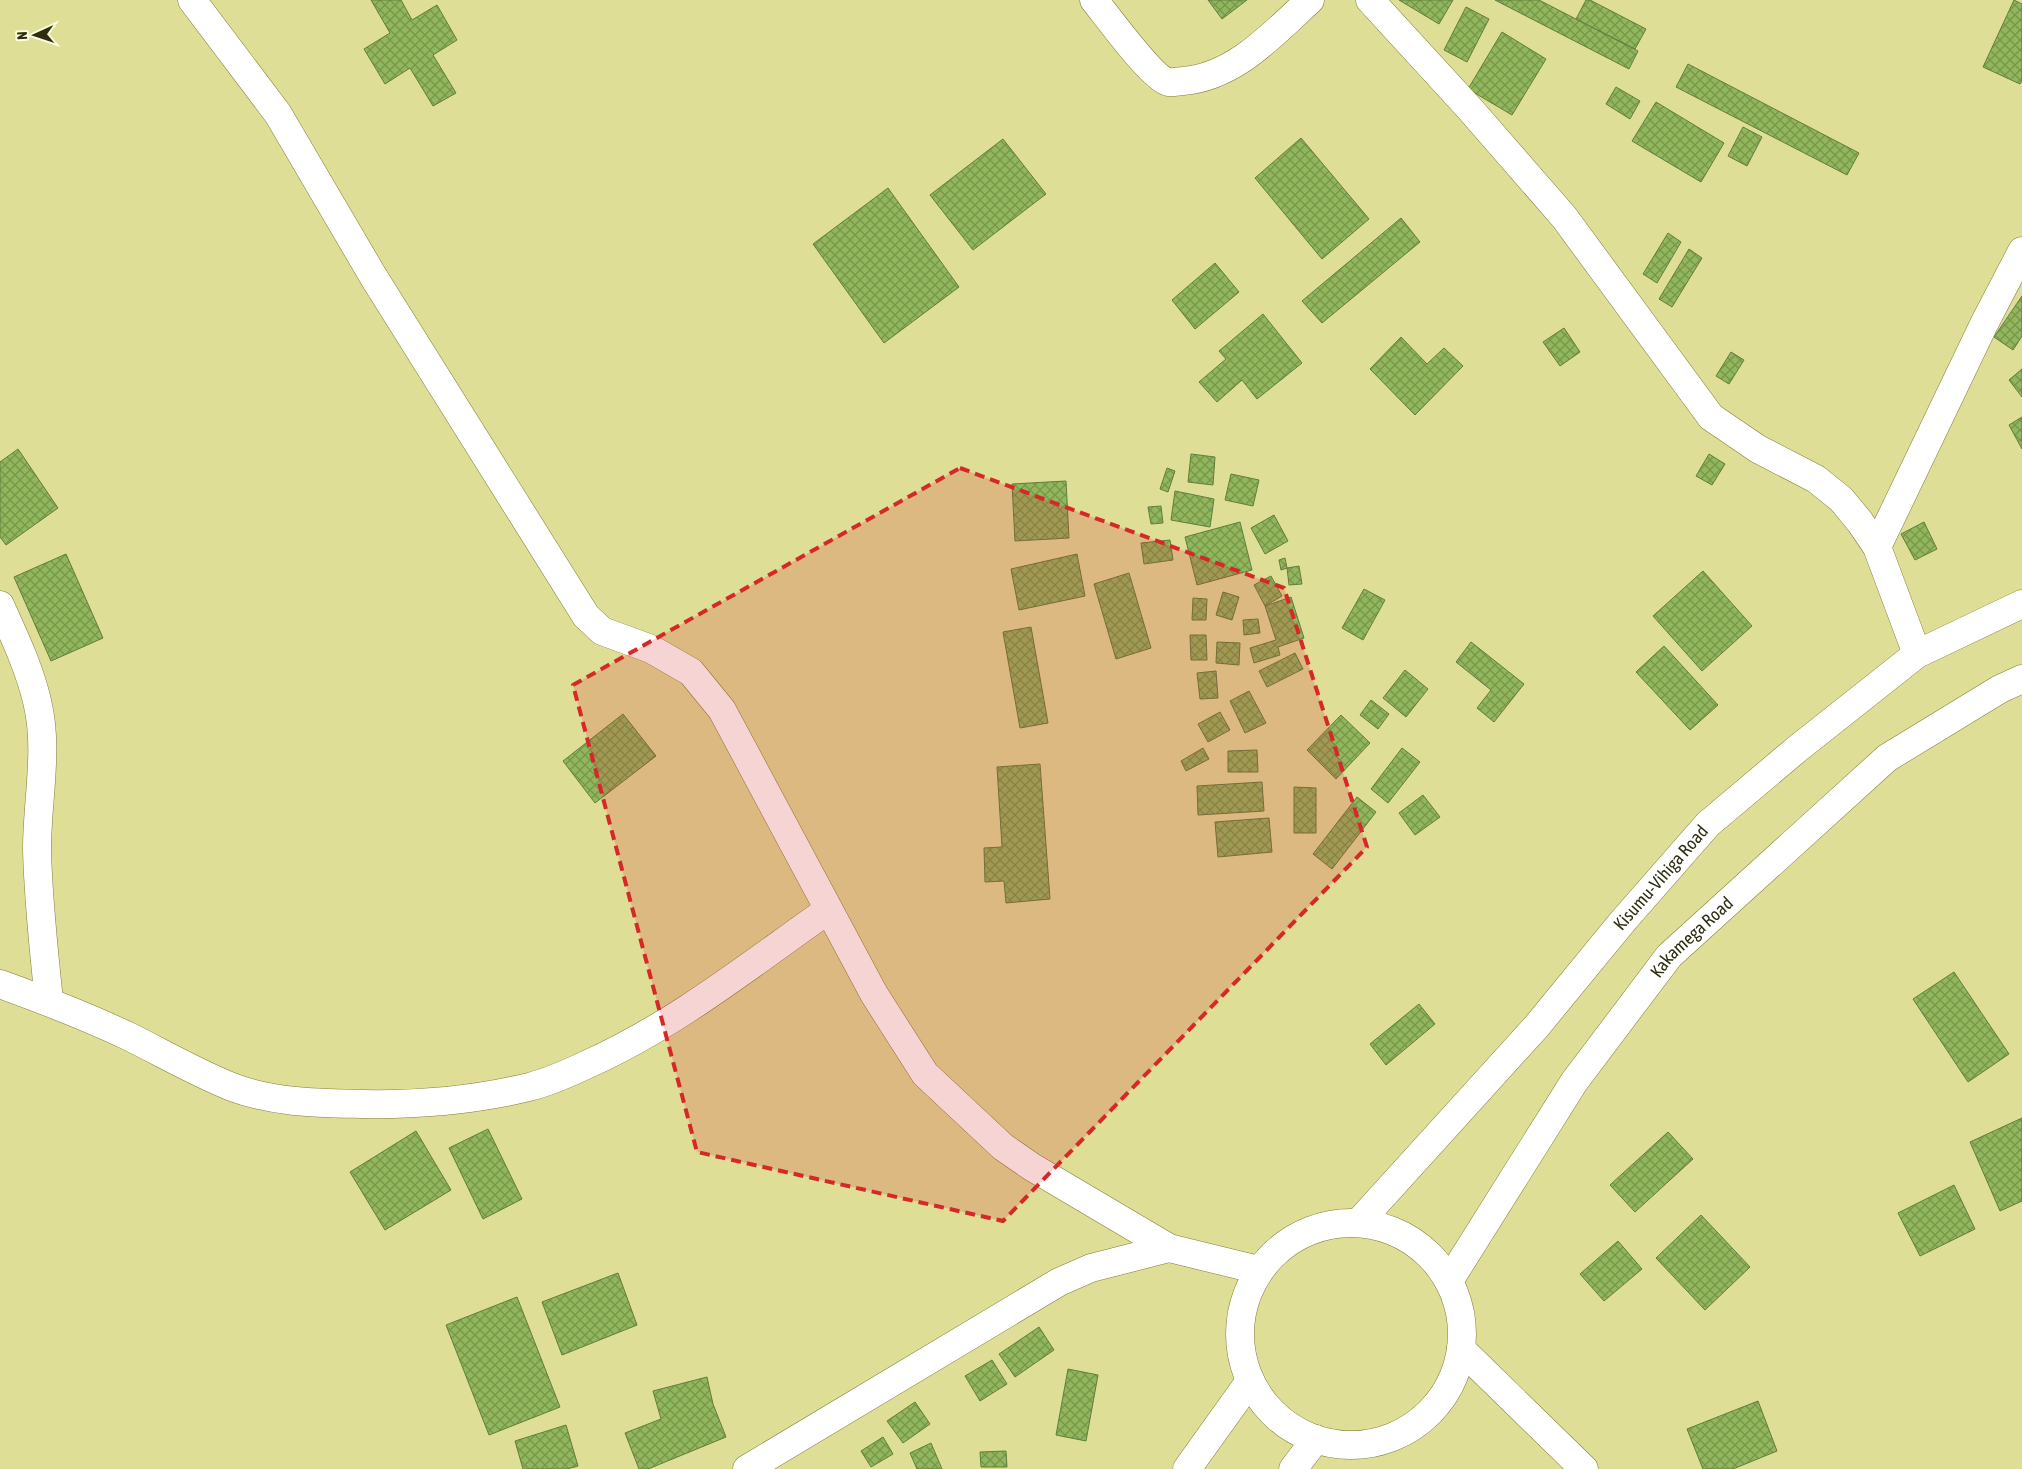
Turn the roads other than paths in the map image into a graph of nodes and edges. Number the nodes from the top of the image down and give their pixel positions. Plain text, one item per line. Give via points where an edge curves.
1 (192, 0) edge
2 (1094, 0) edge
3 (1310, 0) edge
4 (1370, 0) edge
5 (2022, 252) edge
6 (1877, 547) junction
7 (2022, 604) edge
8 (0, 605) edge
9 (1917, 654) junction
10 (2022, 679) edge
11 (828, 910) junction
12 (0, 984) edge
13 (49, 1001) junction
14 (1359, 1222) junction
15 (1169, 1248) junction
16 (1259, 1270) junction
17 (1449, 1281) junction
18 (1461, 1349) junction
19 (1250, 1381) junction
20 (1316, 1439) junction
21 (747, 1469) edge
22 (1186, 1469) edge
23 (1293, 1469) edge
24 (1584, 1469) edge

1 - 11 main road via 278,114 373,276 586,616 602,631 651,649 690,672 722,710
2 - 3 main road via 1153,72 1168,82 1217,74 1263,44
4 - 6 main road via 1564,217 1711,417 1758,449 1816,479 1841,499
5 - 6 main road
6 - 9 main road
7 - 9 main road, Kisumu-Vihiga Road
8 - 13 main road via 25,662 42,732 39,897
9 - 14 main road, Kisumu-Vihiga Road via 1708,824 1536,1028
10 - 17 main road, Kakamega Road via 1887,758 1669,956 1574,1082
11 - 13 main road via 672,1020 617,1051 572,1072 530,1086 474,1098 396,1104 270,1098 232,1087
11 - 15 main road via 874,994 925,1074 1003,1147 1032,1168
12 - 13 main road
14 - 16 main road via 1321,1226 1286,1243
14 - 17 main road via 1396,1232 1428,1254
15 - 16 main road
15 - 21 main road via 1091,1268 1059,1282
16 - 19 main road via 1243,1305 1240,1344
17 - 18 main road via 1460,1315
18 - 20 main road via 1450,1383 1431,1411 1404,1433 1371,1444 1336,1445
18 - 24 main road
19 - 20 main road via 1272,1413 1304,1435
19 - 22 main road
20 - 23 main road

